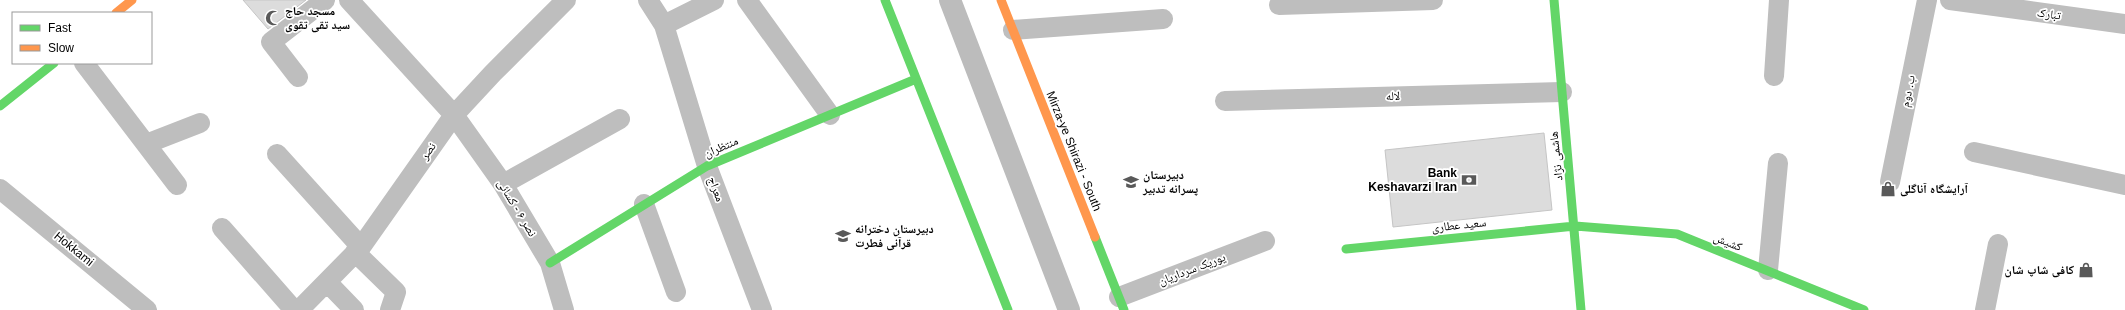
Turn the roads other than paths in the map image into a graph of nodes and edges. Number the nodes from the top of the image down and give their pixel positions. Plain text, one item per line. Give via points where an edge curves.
1 (132, 0) edge
2 (325, 0) edge
3 (349, 0) edge
4 (566, 0) edge
5 (648, 0) edge
6 (714, 0) edge
7 (747, 0) edge
8 (885, 0) edge
9 (1001, 0) edge
10 (1433, 0) edge
11 (1554, 0) edge
12 (1779, 0) edge
13 (1927, 0) edge
14 (1950, 0) edge
15 (1279, 5) dead end
16 (117, 12) edge
17 (1163, 19) dead end
18 (2125, 24) edge
19 (664, 25) junction
20 (1013, 30) junction
21 (53, 64) edge
22 (85, 64) edge
23 (1774, 76) dead end
24 (298, 77) dead end
25 (916, 79) junction
26 (1562, 92) junction
27 (1225, 101) dead end
28 (0, 106) edge
29 (454, 115) junction
30 (830, 115) junction
31 (620, 119) dead end
32 (200, 123) dead end
33 (146, 144) junction
34 (1974, 152) dead end
35 (277, 154) dead end
36 (1778, 162) dead end
37 (707, 166) junction
38 (1890, 182) dead end
39 (504, 184) junction
40 (177, 185) dead end
41 (2125, 185) edge
42 (0, 189) edge
43 (644, 204) junction
44 (1575, 226) junction
45 (222, 228) dead end
46 (1265, 241) dead end
47 (1998, 244) dead end
48 (1346, 249) dead end
49 (358, 250) junction
50 (550, 263) junction
51 (1768, 270) junction
52 (327, 282) junction
53 (676, 292) dead end
54 (1831, 303) edge
55 (1121, 304) edge
56 (135, 307) edge
57 (294, 310) edge
58 (299, 310) edge
59 (354, 310) edge
60 (390, 310) edge
61 (564, 310) edge
62 (762, 310) edge
63 (1008, 310) edge
64 (1581, 310) edge
65 (1864, 310) edge
66 (1985, 310) edge

1 - 16 street
2 - 24 street via 271,42
3 - 29 street, نصر ۶ - کسائی
4 - 29 street, نصر
5 - 19 street, معراج
6 - 19 street
7 - 30 street
8 - 25 street
9 - 20 street, Mirza-ye Shirazi - South
10 - 15 street
11 - 26 street, هاشمی نژاد
12 - 23 street
13 - 38 street, ب. دوم
14 - 18 street, تبارک
17 - 20 street
19 - 37 street, معراج
20 - 55 street, Mirza-ye Shirazi - South
21 - 28 street
22 - 33 street
25 - 30 street, منتظران
25 - 63 street
26 - 27 street, لاله
26 - 44 street, هاشمی نژاد
29 - 39 street, نصر ۶ - کسائی
29 - 49 street, نصر
30 - 37 street, منتظران
31 - 39 street
32 - 33 street
33 - 40 street
34 - 41 street
35 - 49 street
36 - 51 street
37 - 43 street, منتظران
37 - 62 street, معراج
39 - 50 street, نصر ۶ - کسائی
42 - 56 street, Hokkami
43 - 50 street, منتظران
43 - 53 street
44 - 48 street, سعید عطاری
44 - 51 street, کشیش via 1677,234
44 - 64 street, هاشمی نژاد
45 - 57 street
46 - 55 street, یوریک سرداریان
47 - 66 street
49 - 52 street, نصر
49 - 60 street via 396,292
50 - 61 street, نصر ۶ - کسائی
51 - 54 street, کشیش
52 - 58 street, نصر
52 - 59 street
54 - 65 street, کشیش

